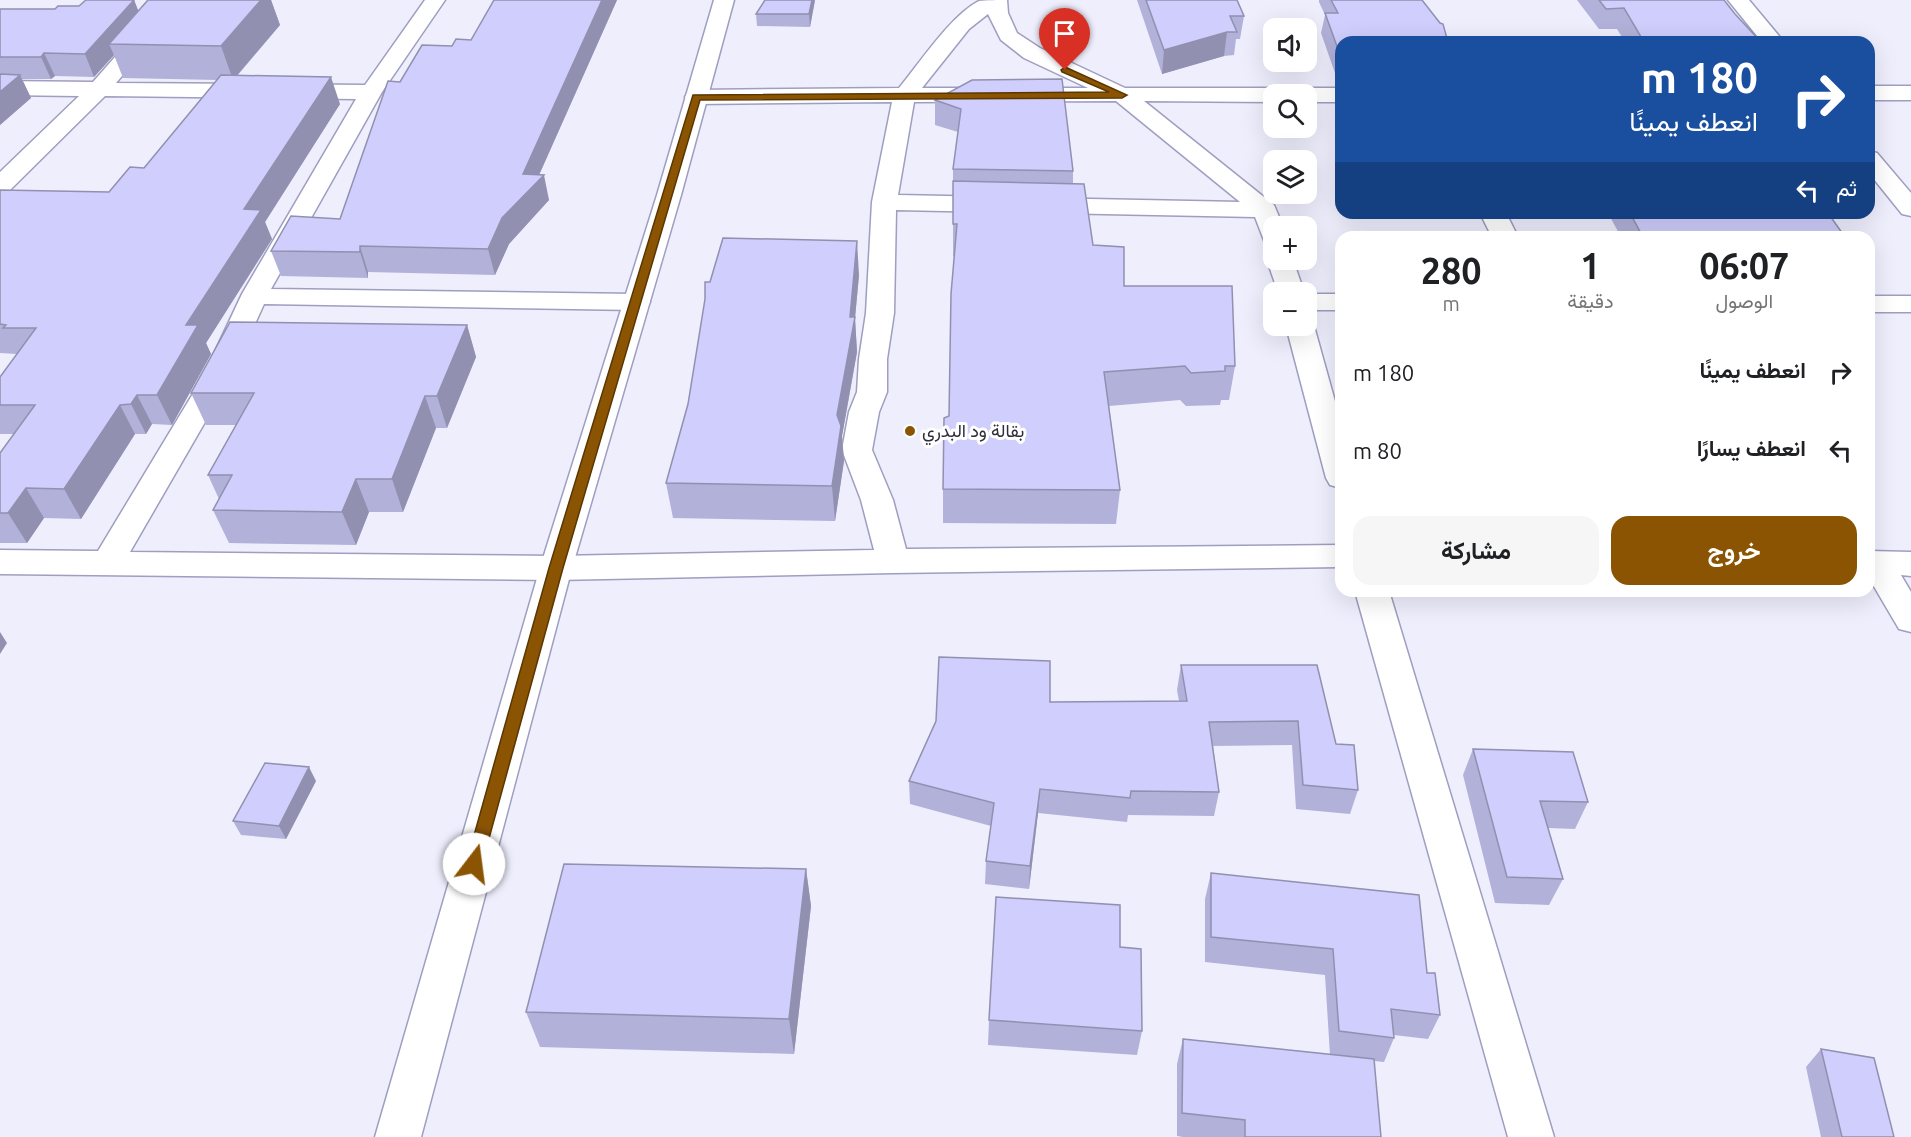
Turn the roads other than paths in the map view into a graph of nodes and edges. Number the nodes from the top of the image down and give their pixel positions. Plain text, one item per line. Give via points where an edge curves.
1 (176, 0) edge
2 (435, 0) edge
3 (724, 0) edge
4 (996, 0) edge
5 (1738, 0) edge
6 (1768, 36) edge
7 (0, 88) edge
8 (97, 91) junction
9 (371, 92) junction
10 (1875, 93) edge
11 (1911, 93) edge
12 (1122, 95) junction
13 (1263, 95) edge
14 (1317, 95) edge
15 (1335, 95) edge
16 (904, 96) junction
17 (696, 97) junction
18 (1875, 165) edge
19 (0, 186) edge
20 (884, 202) junction
21 (1911, 209) edge
22 (1265, 210) junction
23 (1267, 216) edge
24 (255, 294) junction
25 (636, 302) junction
26 (1317, 302) edge
27 (1335, 302) edge
28 (1875, 304) edge
29 (1911, 304) edge
30 (1303, 336) edge
31 (1335, 456) edge
32 (1335, 556) edge
33 (893, 561) junction
34 (0, 562) edge
35 (108, 562) junction
36 (1875, 563) edge
37 (1911, 564) edge
38 (1875, 566) edge
39 (556, 568) junction
40 (1374, 597) edge
41 (1911, 620) edge
42 (398, 1137) edge
43 (1531, 1137) edge

1 - 8 street
2 - 9 street
3 - 17 street
4 - 12 street via 1008,36 1041,57
4 - 16 street via 963,25
5 - 6 street
7 - 8 street
8 - 9 street
8 - 19 street
9 - 24 street
10 - 11 street
12 - 13 street
12 - 16 street
12 - 22 street
14 - 15 street
16 - 17 street
16 - 20 street
17 - 25 street
18 - 21 street
20 - 22 street
20 - 33 street via 880,313 872,392 857,450 877,500
22 - 23 street
24 - 25 street via 293,298
24 - 35 street via 217,377
25 - 39 street
26 - 27 street
28 - 29 street
30 - 31 street
32 - 33 street
33 - 39 street
34 - 35 street
35 - 39 street
36 - 37 street
38 - 41 street
39 - 42 street
40 - 43 street

